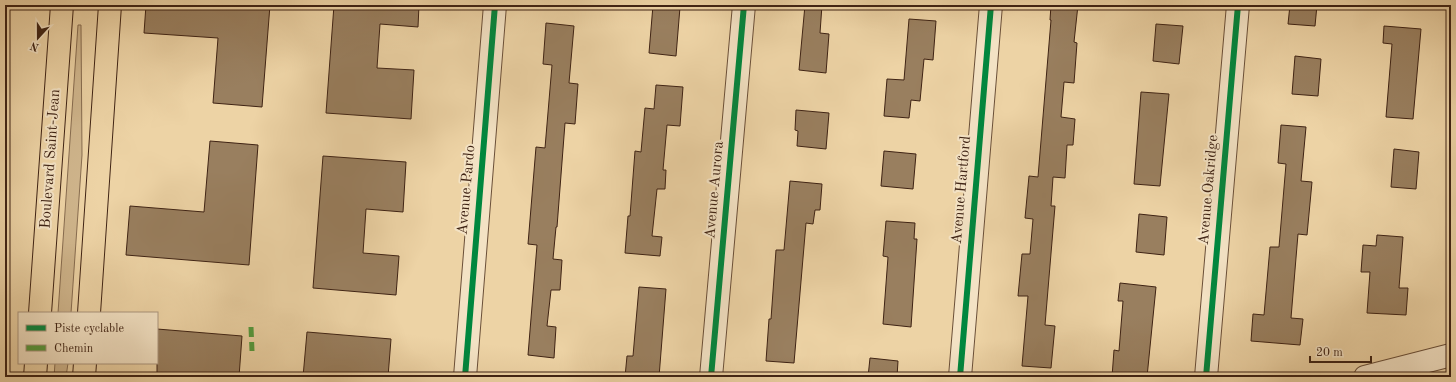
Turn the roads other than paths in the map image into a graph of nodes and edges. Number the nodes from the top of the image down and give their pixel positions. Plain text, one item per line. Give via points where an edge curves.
1 (62, 5) edge
2 (110, 5) edge
3 (495, 5) edge
4 (744, 5) edge
5 (991, 5) edge
6 (1238, 5) edge
7 (40, 312) edge
8 (88, 312) edge
9 (1451, 355) edge
10 (36, 364) edge
11 (85, 364) edge
12 (35, 377) edge
13 (84, 377) edge
14 (465, 377) edge
15 (711, 377) edge
16 (960, 377) edge
17 (1206, 377) edge
18 (1365, 377) edge

1 - 7 main road, Boulevard Saint-Jean
2 - 8 main road
3 - 14 street, Avenue Pardo
4 - 15 street, Avenue Aurora
5 - 16 street, Avenue Hartford
6 - 17 street, Avenue Oakridge
9 - 18 street
10 - 12 main road
11 - 13 main road

